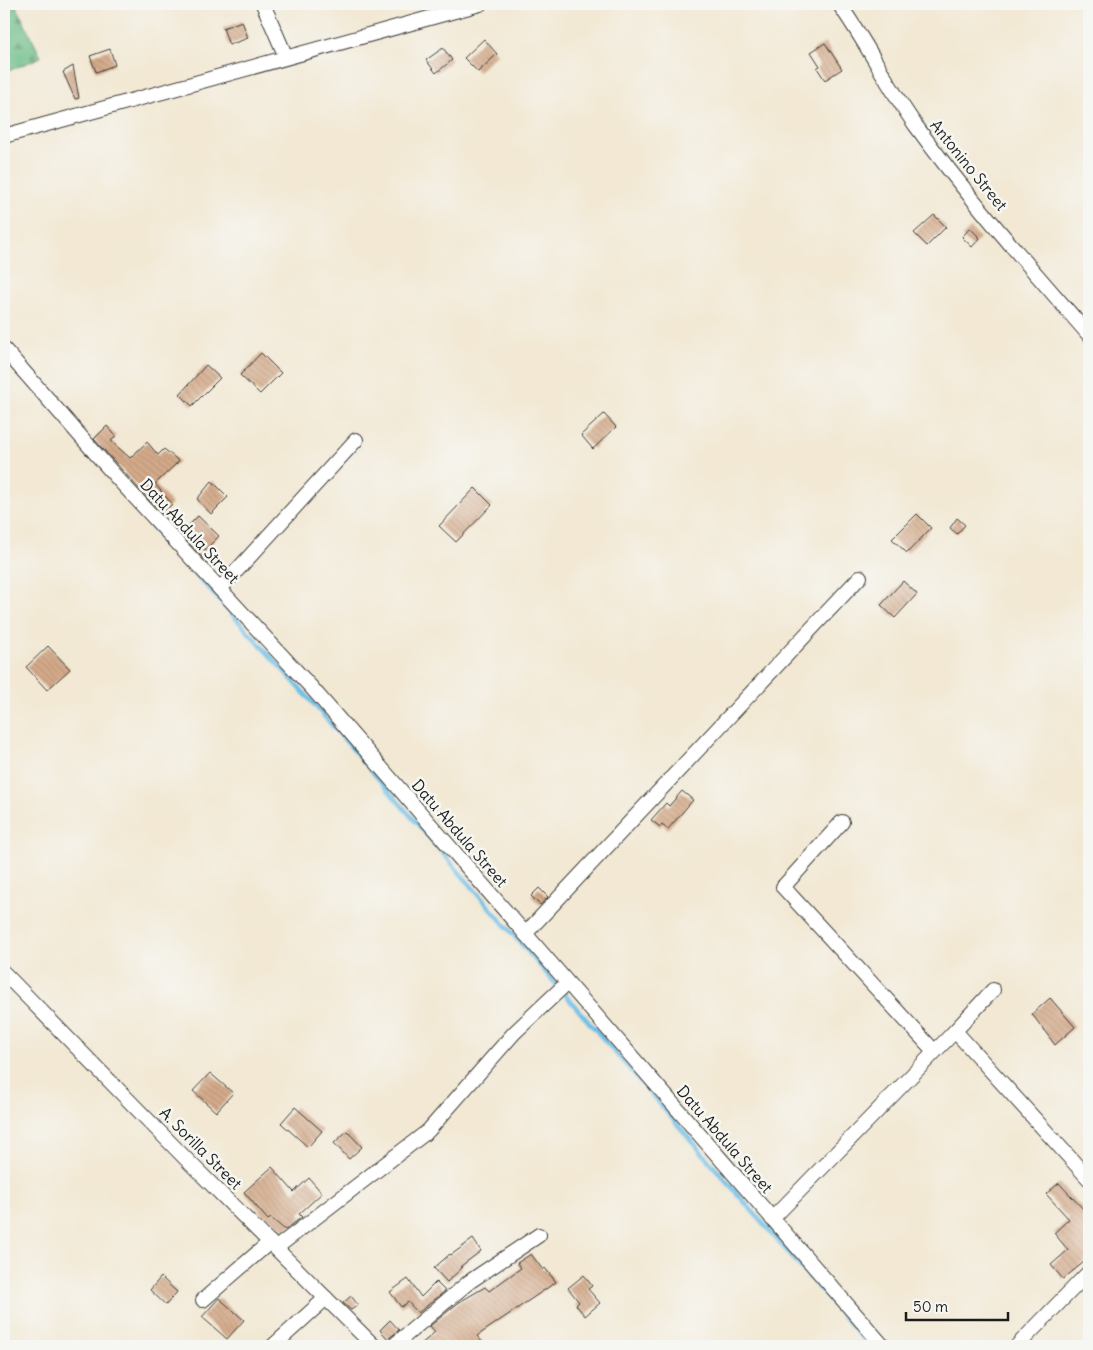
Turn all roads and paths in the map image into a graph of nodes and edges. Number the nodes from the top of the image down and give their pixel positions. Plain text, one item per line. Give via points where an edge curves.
1 (263, 4) edge
2 (480, 4) edge
3 (839, 4) edge
4 (286, 57) junction
5 (4, 136) edge
6 (1089, 335) edge
7 (4, 349) edge
8 (356, 440) dead end
9 (860, 577) dead end
10 (220, 589) junction
11 (842, 822) dead end
12 (525, 934) junction
13 (4, 973) edge
14 (567, 983) junction
15 (993, 990) dead end
16 (955, 1031) junction
17 (934, 1051) junction
18 (1089, 1179) edge
19 (772, 1219) junction
20 (539, 1234) dead end
21 (273, 1245) junction
22 (1089, 1272) edge
23 (326, 1298) junction
24 (203, 1300) dead end
25 (273, 1346) edge
26 (374, 1346) edge
27 (393, 1346) edge
28 (883, 1346) edge
29 (1018, 1346) edge

1 - 4 street
2 - 4 street
3 - 6 street, Antonino Street via 915,125
4 - 5 street
7 - 10 street, Datu Abdula Street
8 - 10 street
9 - 12 street
10 - 12 street, Datu Abdula Street via 311,687
11 - 17 street via 783,887
12 - 14 street, Datu Abdula Street
13 - 21 street, A. Sorilla Street
14 - 19 street, Datu Abdula Street
14 - 21 street via 514,1033 428,1131
15 - 16 street
16 - 17 street
16 - 18 street
17 - 19 street
19 - 28 street, Datu Abdula Street
20 - 27 street via 469,1282
21 - 23 street, A. Sorilla Street
21 - 24 street
22 - 29 street
23 - 25 street
23 - 26 street, A. Sorilla Street

